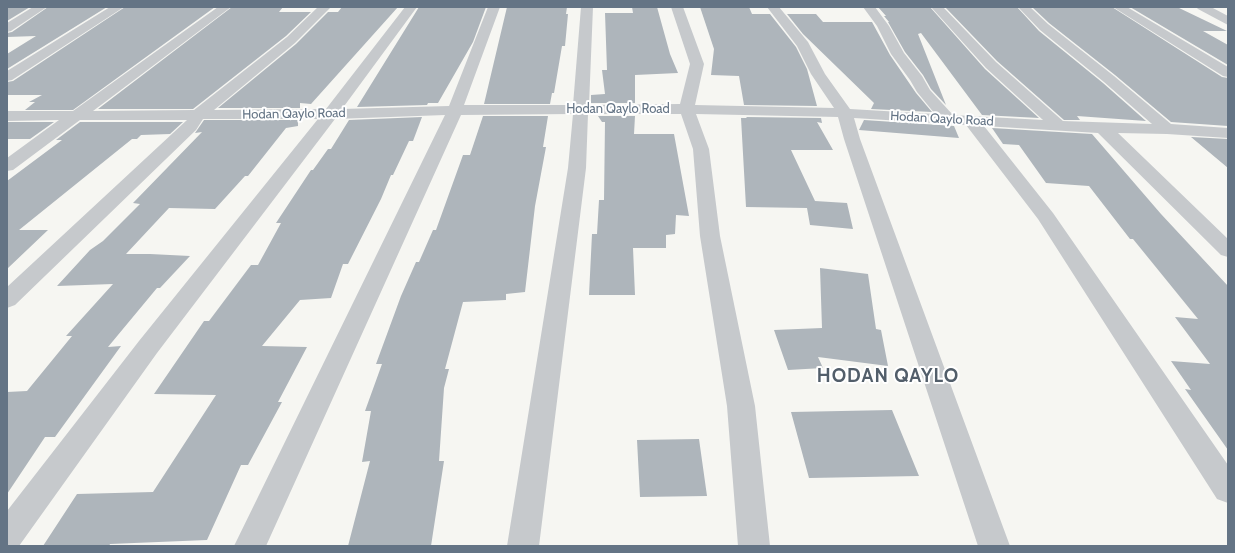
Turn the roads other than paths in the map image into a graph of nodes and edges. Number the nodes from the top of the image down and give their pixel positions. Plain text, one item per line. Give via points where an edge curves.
1 (41, 7) edge
2 (118, 7) edge
3 (226, 7) edge
4 (324, 7) edge
5 (411, 7) edge
6 (494, 7) edge
7 (587, 7) edge
8 (677, 7) edge
9 (773, 7) edge
10 (869, 7) edge
11 (937, 7) edge
12 (1024, 7) edge
13 (1119, 7) edge
14 (1202, 7) edge
15 (1228, 21) edge
16 (7, 28) edge
17 (1228, 73) edge
18 (7, 76) edge
19 (687, 108) junction
20 (580, 109) junction
21 (455, 110) junction
22 (845, 113) junction
23 (330, 114) junction
24 (198, 115) junction
25 (7, 116) edge
26 (75, 116) junction
27 (949, 120) junction
28 (971, 121) junction
29 (1059, 126) junction
30 (1103, 128) junction
31 (1167, 129) junction
32 (1228, 133) edge
33 (7, 166) edge
34 (1228, 250) edge
35 (7, 300) edge
36 (1228, 490) edge
37 (7, 536) edge
38 (250, 546) edge
39 (523, 546) edge
40 (754, 546) edge
41 (994, 546) edge

1 - 16 street
2 - 18 street
3 - 26 street
4 - 24 street via 291,40
5 - 23 street
6 - 21 street
7 - 20 street
8 - 19 street via 697,64
9 - 22 street via 803,46 818,74
10 - 27 street via 884,26 898,54 924,92
11 - 29 street via 991,65
12 - 31 street
13 - 17 street
14 - 15 street
19 - 20 street, Hodan Qaylo Road
19 - 22 street, Hodan Qaylo Road
19 - 40 street via 701,149 710,236 741,406
20 - 21 street, Hodan Qaylo Road
20 - 39 street via 577,168
21 - 23 street, Hodan Qaylo Road
21 - 38 street
22 - 27 street, Hodan Qaylo Road
22 - 41 street
23 - 24 street, Hodan Qaylo Road
23 - 37 street via 148,348
24 - 26 street, Hodan Qaylo Road
24 - 35 street via 190,127
25 - 26 street, Hodan Qaylo Road
26 - 33 street
27 - 28 street, Hodan Qaylo Road
28 - 29 street, Hodan Qaylo Road
28 - 36 street via 1046,217
29 - 30 street, Hodan Qaylo Road
30 - 31 street, Hodan Qaylo Road
30 - 34 street
31 - 32 street, Hodan Qaylo Road

